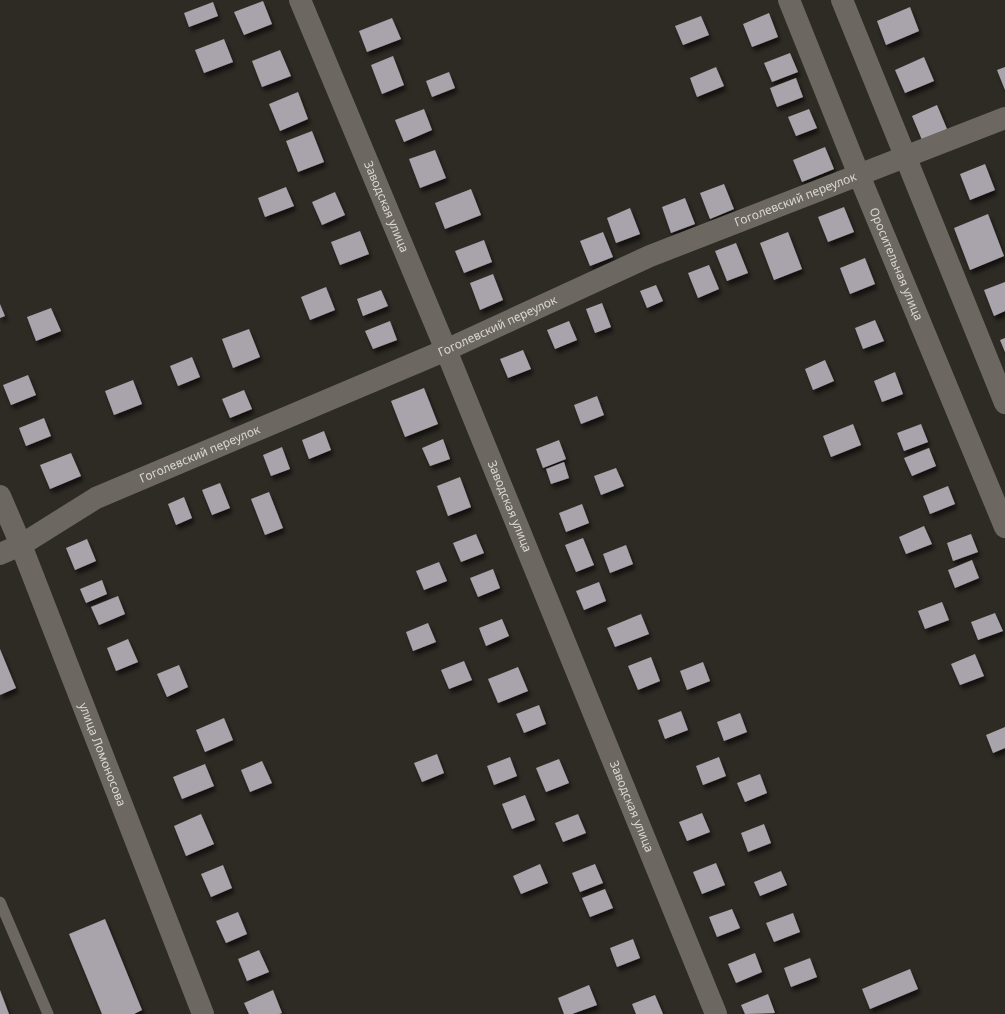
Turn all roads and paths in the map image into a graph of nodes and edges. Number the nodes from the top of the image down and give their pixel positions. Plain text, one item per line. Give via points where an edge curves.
1 (300, 0) edge
2 (789, 0) edge
3 (842, 0) edge
4 (1005, 118) edge
5 (905, 157) junction
6 (859, 175) junction
7 (446, 350) junction
8 (1005, 403) edge
9 (0, 496) edge
10 (1005, 527) edge
11 (21, 545) junction
12 (0, 554) edge
13 (0, 902) edge
14 (48, 1014) edge
15 (203, 1014) edge
16 (716, 1014) edge

1 - 7 street, Заводская улица
2 - 6 street, Оросительная улица
3 - 5 street
4 - 5 street, Гоголевский переулок
5 - 6 street, Гоголевский переулок
5 - 8 street
6 - 7 street, Гоголевский переулок via 650,256
6 - 10 street, Оросительная улица
7 - 11 street, Гоголевский переулок via 96,498
7 - 16 street, Заводская улица
9 - 11 street, улица Ломоносова
11 - 12 street, Гоголевский переулок
11 - 15 street, улица Ломоносова
13 - 14 lane

